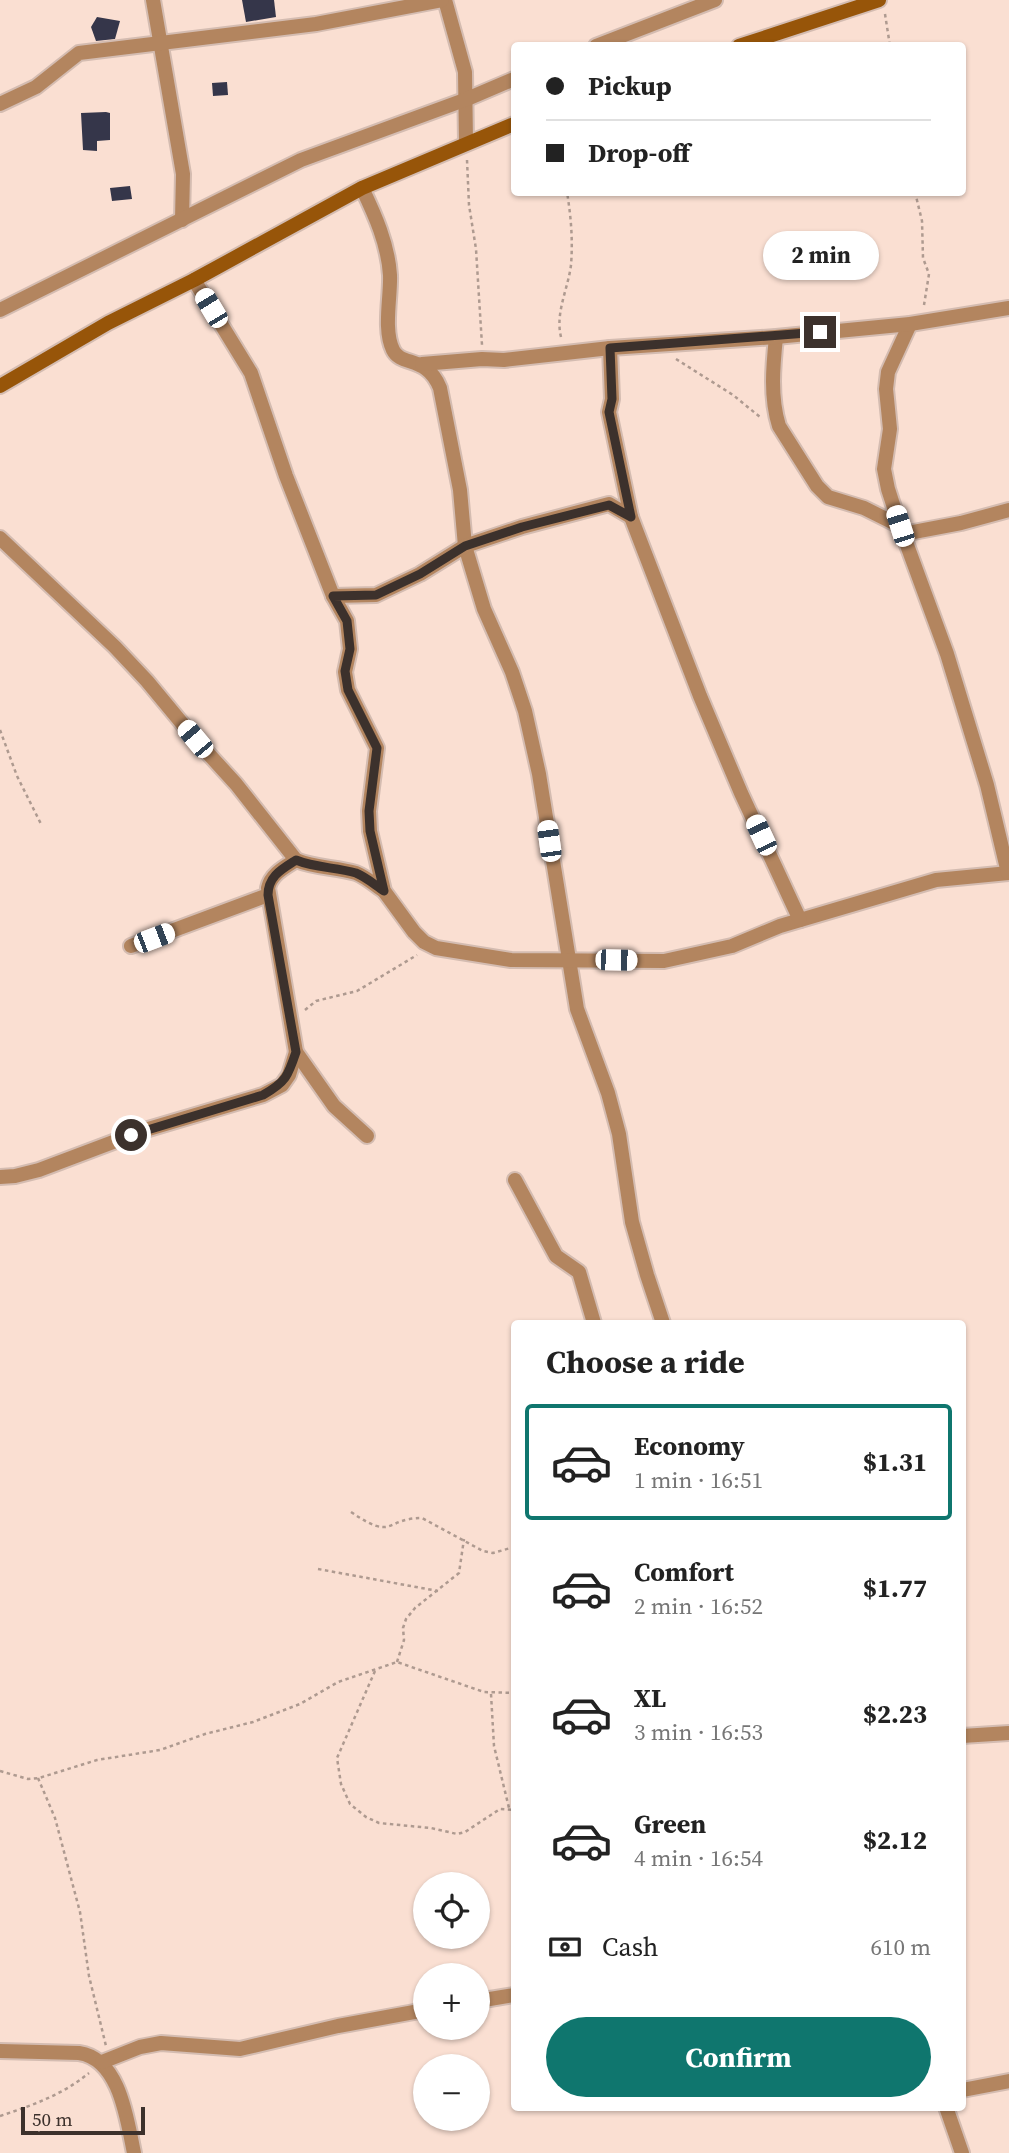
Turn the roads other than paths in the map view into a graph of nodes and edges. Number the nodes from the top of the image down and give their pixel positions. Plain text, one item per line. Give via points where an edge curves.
1 (153, 0) edge
2 (444, 0) edge
3 (715, 0) edge
4 (882, 7) edge
5 (606, 42) edge
6 (754, 42) edge
7 (162, 45) junction
8 (511, 80) edge
9 (467, 99) junction
10 (0, 104) edge
11 (511, 125) edge
12 (466, 144) junction
13 (362, 188) junction
14 (182, 220) junction
15 (194, 280) junction
16 (1009, 308) edge
17 (0, 310) edge
18 (915, 323) junction
19 (775, 337) junction
20 (610, 348) junction
21 (422, 364) junction
22 (0, 386) edge
23 (1009, 510) edge
24 (631, 517) junction
25 (902, 530) junction
26 (0, 538) edge
27 (465, 546) junction
28 (333, 596) junction
29 (296, 860) junction
30 (1009, 873) edge
31 (384, 891) junction
32 (268, 895) junction
33 (800, 920) junction
34 (131, 947) dead end
35 (568, 960) junction
36 (296, 1052) junction
37 (367, 1136) dead end
38 (0, 1177) edge
39 (515, 1180) dead end
40 (593, 1320) edge
41 (662, 1320) edge
42 (1009, 1733) edge
43 (966, 1736) edge
44 (511, 1996) edge
45 (490, 1999) edge
46 (413, 2012) edge
47 (0, 2051) edge
48 (106, 2060) junction
49 (1009, 2081) edge
50 (966, 2089) edge
51 (947, 2111) edge
52 (134, 2153) edge
53 (962, 2153) edge

1 - 7 street
2 - 7 street via 316,24
2 - 9 street via 462,59
3 - 5 street
4 - 6 main road
7 - 10 street via 79,53 36,87
7 - 14 street via 183,173
8 - 9 street
9 - 12 street
9 - 14 street via 301,160
11 - 12 main road
12 - 13 main road
13 - 15 main road
13 - 21 street via 379,224 390,273 392,349 398,358
14 - 17 street
15 - 22 main road via 108,323
15 - 28 street via 251,373
16 - 18 street
18 - 19 street
18 - 25 street via 888,372 886,389 890,429 884,468
19 - 20 street
19 - 25 street via 776,416 817,486 828,497 864,508
20 - 21 street
20 - 24 street via 609,412
21 - 27 street via 440,388 460,490
23 - 25 street via 961,523
24 - 27 street via 609,505
24 - 33 street via 705,708
25 - 30 street via 947,654
26 - 29 street via 147,681
27 - 28 street via 376,595
27 - 35 street via 525,711
28 - 31 street via 347,621 348,690 377,748 369,811
29 - 31 street via 353,872
29 - 32 street via 269,882
30 - 33 street via 936,880
31 - 35 street via 414,932 432,947 511,960
32 - 34 street
32 - 36 street
33 - 35 street via 732,946 664,961
35 - 41 street via 577,1009 619,1134 632,1222
36 - 37 street via 334,1106
36 - 38 street via 282,1085 263,1095 145,1130 39,1170
39 - 40 street via 556,1256 579,1272
42 - 43 street
44 - 45 street
46 - 48 street via 240,2049 161,2043
47 - 48 street via 79,2053
48 - 52 street
49 - 50 street
51 - 53 street

